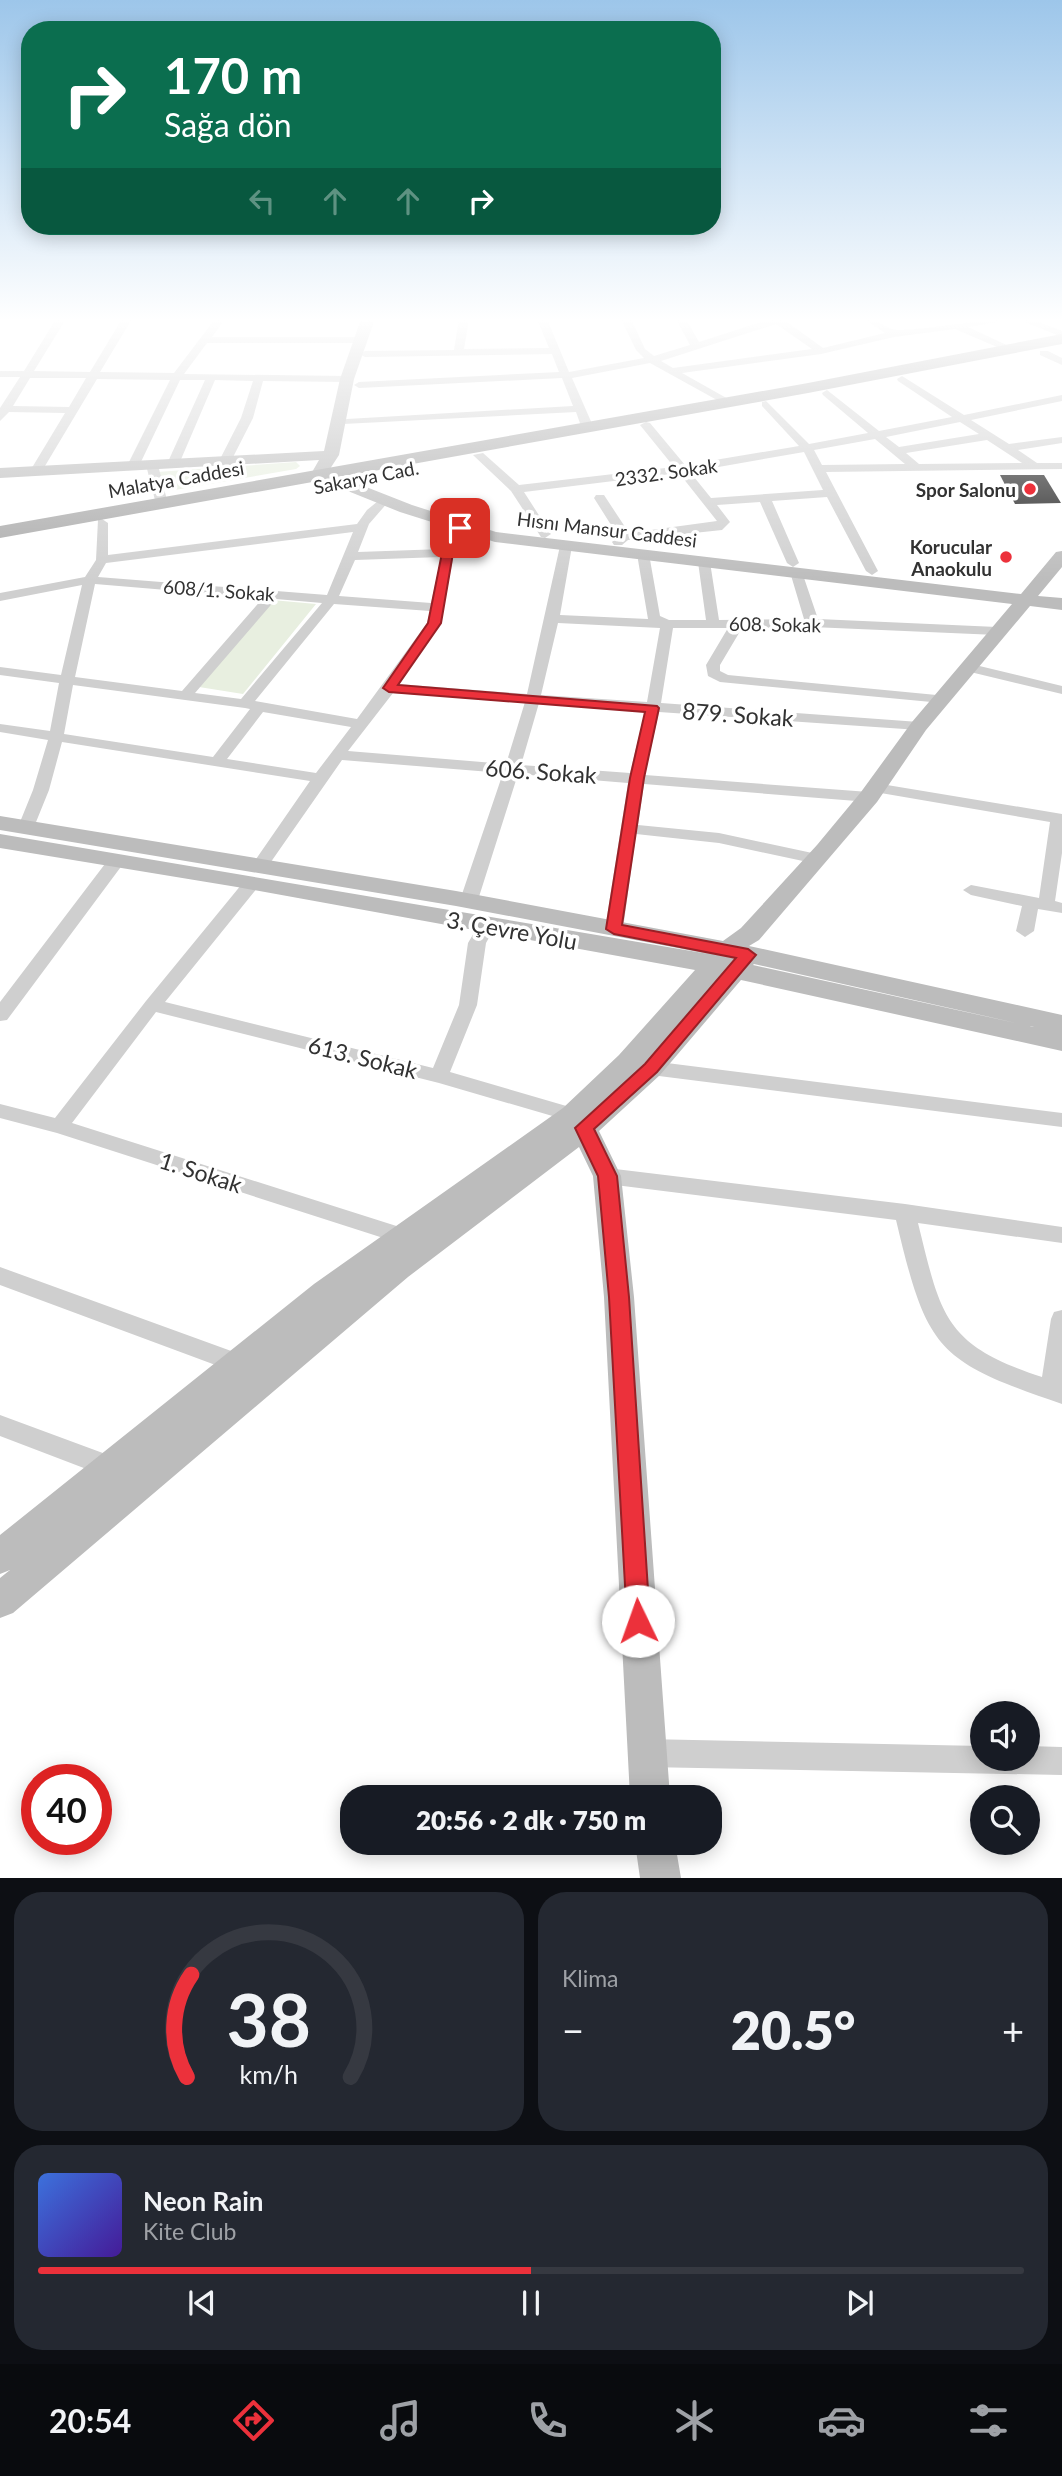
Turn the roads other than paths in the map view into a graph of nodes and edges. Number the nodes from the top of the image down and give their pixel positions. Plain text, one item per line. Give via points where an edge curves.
1 (73, 407) edge
2 (162, 407) edge
3 (198, 407) edge
4 (250, 407) edge
5 (346, 407) edge
6 (349, 407) edge
7 (699, 407) edge
8 (751, 407) edge
9 (768, 407) edge
10 (844, 407) edge
11 (945, 407) edge
12 (1019, 407) edge
13 (579, 409) joint
14 (71, 410) junction
15 (3, 413) edge
16 (963, 418) junction
17 (347, 422) junction
18 (646, 425) junction
19 (587, 426) junction
20 (878, 435) junction
21 (989, 436) junction
22 (1062, 440) edge
23 (1007, 448) junction
24 (808, 450) junction
25 (897, 451) junction
26 (331, 455) junction
27 (479, 455) junction
28 (225, 463) junction
29 (173, 464) junction
30 (152, 465) junction
31 (1033, 465) junction
32 (133, 466) junction
33 (914, 466) junction
34 (1062, 466) edge
35 (819, 469) junction
36 (36, 471) junction
37 (682, 471) junction
38 (0, 473) edge
39 (319, 474) junction
40 (351, 476) junction
41 (516, 489) junction
42 (831, 494) junction
43 (600, 498) dead end
44 (765, 499) junction
45 (383, 501) junction
46 (709, 502) junction
47 (162, 504) junction
48 (102, 523) junction
49 (360, 527) junction
50 (460, 528) junction
51 (0, 532) edge
52 (545, 534) junction
53 (622, 540) junction
54 (0, 541) edge
55 (566, 546) junction
56 (448, 553) junction
57 (643, 554) junction
58 (349, 556) junction
59 (1062, 556) edge
60 (102, 560) junction
61 (704, 562) junction
62 (794, 567) junction
63 (872, 570) junction
64 (90, 580) junction
65 (273, 594) junction
66 (1031, 594) junction
67 (1062, 594) edge
68 (0, 597) edge
69 (332, 598) junction
70 (1062, 604) edge
71 (439, 608) junction
72 (553, 619) junction
73 (713, 623) junction
74 (667, 624) junction
75 (737, 624) junction
76 (812, 624) junction
77 (997, 631) junction
78 (967, 667) junction
79 (0, 671) edge
80 (68, 680) junction
81 (389, 688) junction
82 (1062, 690) edge
83 (186, 695) junction
84 (942, 699) junction
85 (532, 700) junction
86 (252, 705) junction
87 (653, 708) junction
88 (359, 724) junction
89 (919, 726) junction
90 (0, 728) edge
91 (57, 737) junction
92 (339, 755) junction
93 (216, 763) junction
94 (512, 770) junction
95 (320, 778) junction
96 (637, 778) junction
97 (872, 793) junction
98 (1060, 818) edge
99 (0, 823) edge
100 (26, 827) junction
101 (631, 829) junction
102 (0, 841) edge
103 (817, 859) junction
104 (117, 860) junction
105 (256, 874) junction
106 (971, 890) dead end
107 (468, 903) junction
108 (1046, 906) edge
109 (487, 925) junction
110 (614, 929) junction
111 (1026, 931) dead end
112 (735, 955) junction
113 (152, 1004) junction
114 (0, 1015) edge
115 (1062, 1024) edge
116 (1062, 1042) edge
117 (651, 1068) junction
118 (439, 1076) junction
119 (0, 1111) edge
120 (1062, 1120) edge
121 (579, 1121) junction
122 (59, 1126) junction
123 (607, 1176) junction
124 (905, 1212) junction
125 (1062, 1235) edge
126 (402, 1236) junction
127 (0, 1276) edge
128 (1062, 1319) edge
129 (237, 1363) junction
130 (1057, 1392) edge
131 (0, 1425) edge
132 (110, 1467) junction
133 (0, 1557) edge
134 (0, 1601) edge
135 (646, 1753) junction
136 (1062, 1761) edge
137 (649, 1785) edge
138 (657, 1855) edge
139 (661, 1878) edge

1 - 14 street
2 - 32 street
3 - 29 street
4 - 28 street
5 - 26 main road
6 - 17 main road
7 - 19 main road, Malatya Caddesi
8 - 18 main road, Sakarya Cad.
9 - 24 street
10 - 20 street
11 - 16 street
12 - 16 street, 2332. Sokak
13 - 17 street
13 - 19 street
14 - 15 street
14 - 36 street
16 - 20 street, 2332. Sokak
16 - 21 street
17 - 40 main road via 339,456
18 - 27 main road, Sakarya Cad.
18 - 37 street
19 - 40 main road, Malatya Caddesi
20 - 24 street, 2332. Sokak
20 - 25 street
21 - 23 street
21 - 25 street
22 - 23 street
23 - 31 street
24 - 35 street
24 - 37 street, 2332. Sokak
25 - 33 street
26 - 28 main road
26 - 39 main road
27 - 40 main road, Sakarya Cad.
27 - 41 street
28 - 29 main road
29 - 30 main road
30 - 32 main road
30 - 47 street
31 - 33 street
31 - 34 street
32 - 36 main road
33 - 35 street
35 - 42 street
36 - 38 main road
37 - 41 street, 2332. Sokak
37 - 46 street
39 - 40 main road, Malatya Caddesi
39 - 47 main road, Malatya Caddesi
40 - 45 main road, Hısnı Mansur Caddesi
40 - 48 main road, Sakarya Cad.
40 - 52 main road via 469,520
41 - 52 street
42 - 44 street
42 - 63 street
43 - 53 street
44 - 46 street
44 - 62 street
45 - 49 street
45 - 50 main road, Hısnı Mansur Caddesi
46 - 53 street via 723,520 721,526
47 - 51 main road, Malatya Caddesi
48 - 54 main road, Sakarya Cad.
48 - 60 street
49 - 58 street
49 - 60 street
50 - 55 main road, Hısnı Mansur Caddesi
50 - 56 street
52 - 53 main road
53 - 62 main road
55 - 57 main road, Hısnı Mansur Caddesi
55 - 72 street
56 - 58 street
56 - 71 street
57 - 61 main road, Hısnı Mansur Caddesi
57 - 74 street via 654,618
58 - 69 street
59 - 66 main road
60 - 64 street
61 - 62 main road, Hısnı Mansur Caddesi
61 - 73 street
62 - 63 main road
62 - 66 main road, Hısnı Mansur Caddesi
62 - 76 street
63 - 66 main road
64 - 65 street, 608/1. Sokak
64 - 68 street, 608/1. Sokak
64 - 80 street
65 - 69 street, 608/1. Sokak
65 - 83 street
66 - 67 main road
66 - 70 main road, Hısnı Mansur Caddesi
66 - 77 main road
69 - 71 street, 608/1. Sokak
69 - 86 street
71 - 81 street via 434,623
72 - 74 street, 608. Sokak
72 - 85 street
73 - 74 street, 608. Sokak
73 - 75 street, 608. Sokak
74 - 87 street
75 - 76 street, 608. Sokak
75 - 84 street via 713,665 716,676
76 - 77 street, 608. Sokak
77 - 78 main road
78 - 82 street
78 - 84 main road
79 - 80 street
80 - 83 street
80 - 91 street
81 - 85 street, 879. Sokak
81 - 88 street
83 - 86 street
84 - 89 main road
85 - 87 street, 879. Sokak
85 - 94 street
86 - 88 street
86 - 93 street
87 - 89 street, 879. Sokak
87 - 96 street
88 - 92 street
89 - 97 main road
90 - 91 street
91 - 93 street
91 - 100 street
92 - 94 street, 606. Sokak
92 - 95 street
93 - 95 street
94 - 96 street, 606. Sokak
94 - 107 street
95 - 105 street
96 - 97 street, 606. Sokak
96 - 101 street
97 - 98 street, 606. Sokak
97 - 103 main road
98 - 108 street
99 - 100 main road, 3. Çevre Yolu
100 - 105 main road, 3. Çevre Yolu
101 - 103 street via 719,838
101 - 110 street
102 - 104 main road, 3. Çevre Yolu
103 - 112 main road
104 - 105 main road, 3. Çevre Yolu
104 - 114 street
105 - 107 main road, 3. Çevre Yolu
105 - 109 main road, 3. Çevre Yolu
105 - 113 street
106 - 108 street
107 - 110 main road, 3. Çevre Yolu
108 - 111 street
109 - 112 main road, 3. Çevre Yolu
109 - 118 street via 477,943 468,1005
110 - 112 main road, 3. Çevre Yolu
112 - 115 main road, 3. Çevre Yolu
112 - 116 main road, 3. Çevre Yolu
112 - 117 main road
112 - 121 main road via 628,1062
113 - 118 street, 613. Sokak
113 - 122 street
117 - 120 street
117 - 121 main road
118 - 121 street, 613. Sokak
119 - 122 street, 1. Sokak
121 - 123 main road
121 - 126 main road
121 - 134 main road
122 - 126 street, 1. Sokak
123 - 124 street
123 - 135 main road via 619,1297
124 - 125 street
124 - 130 street via 939,1324 960,1349
126 - 129 main road
127 - 129 street
128 - 130 street
129 - 132 main road
131 - 132 street
132 - 133 main road
135 - 136 street
135 - 137 main road
138 - 139 main road

